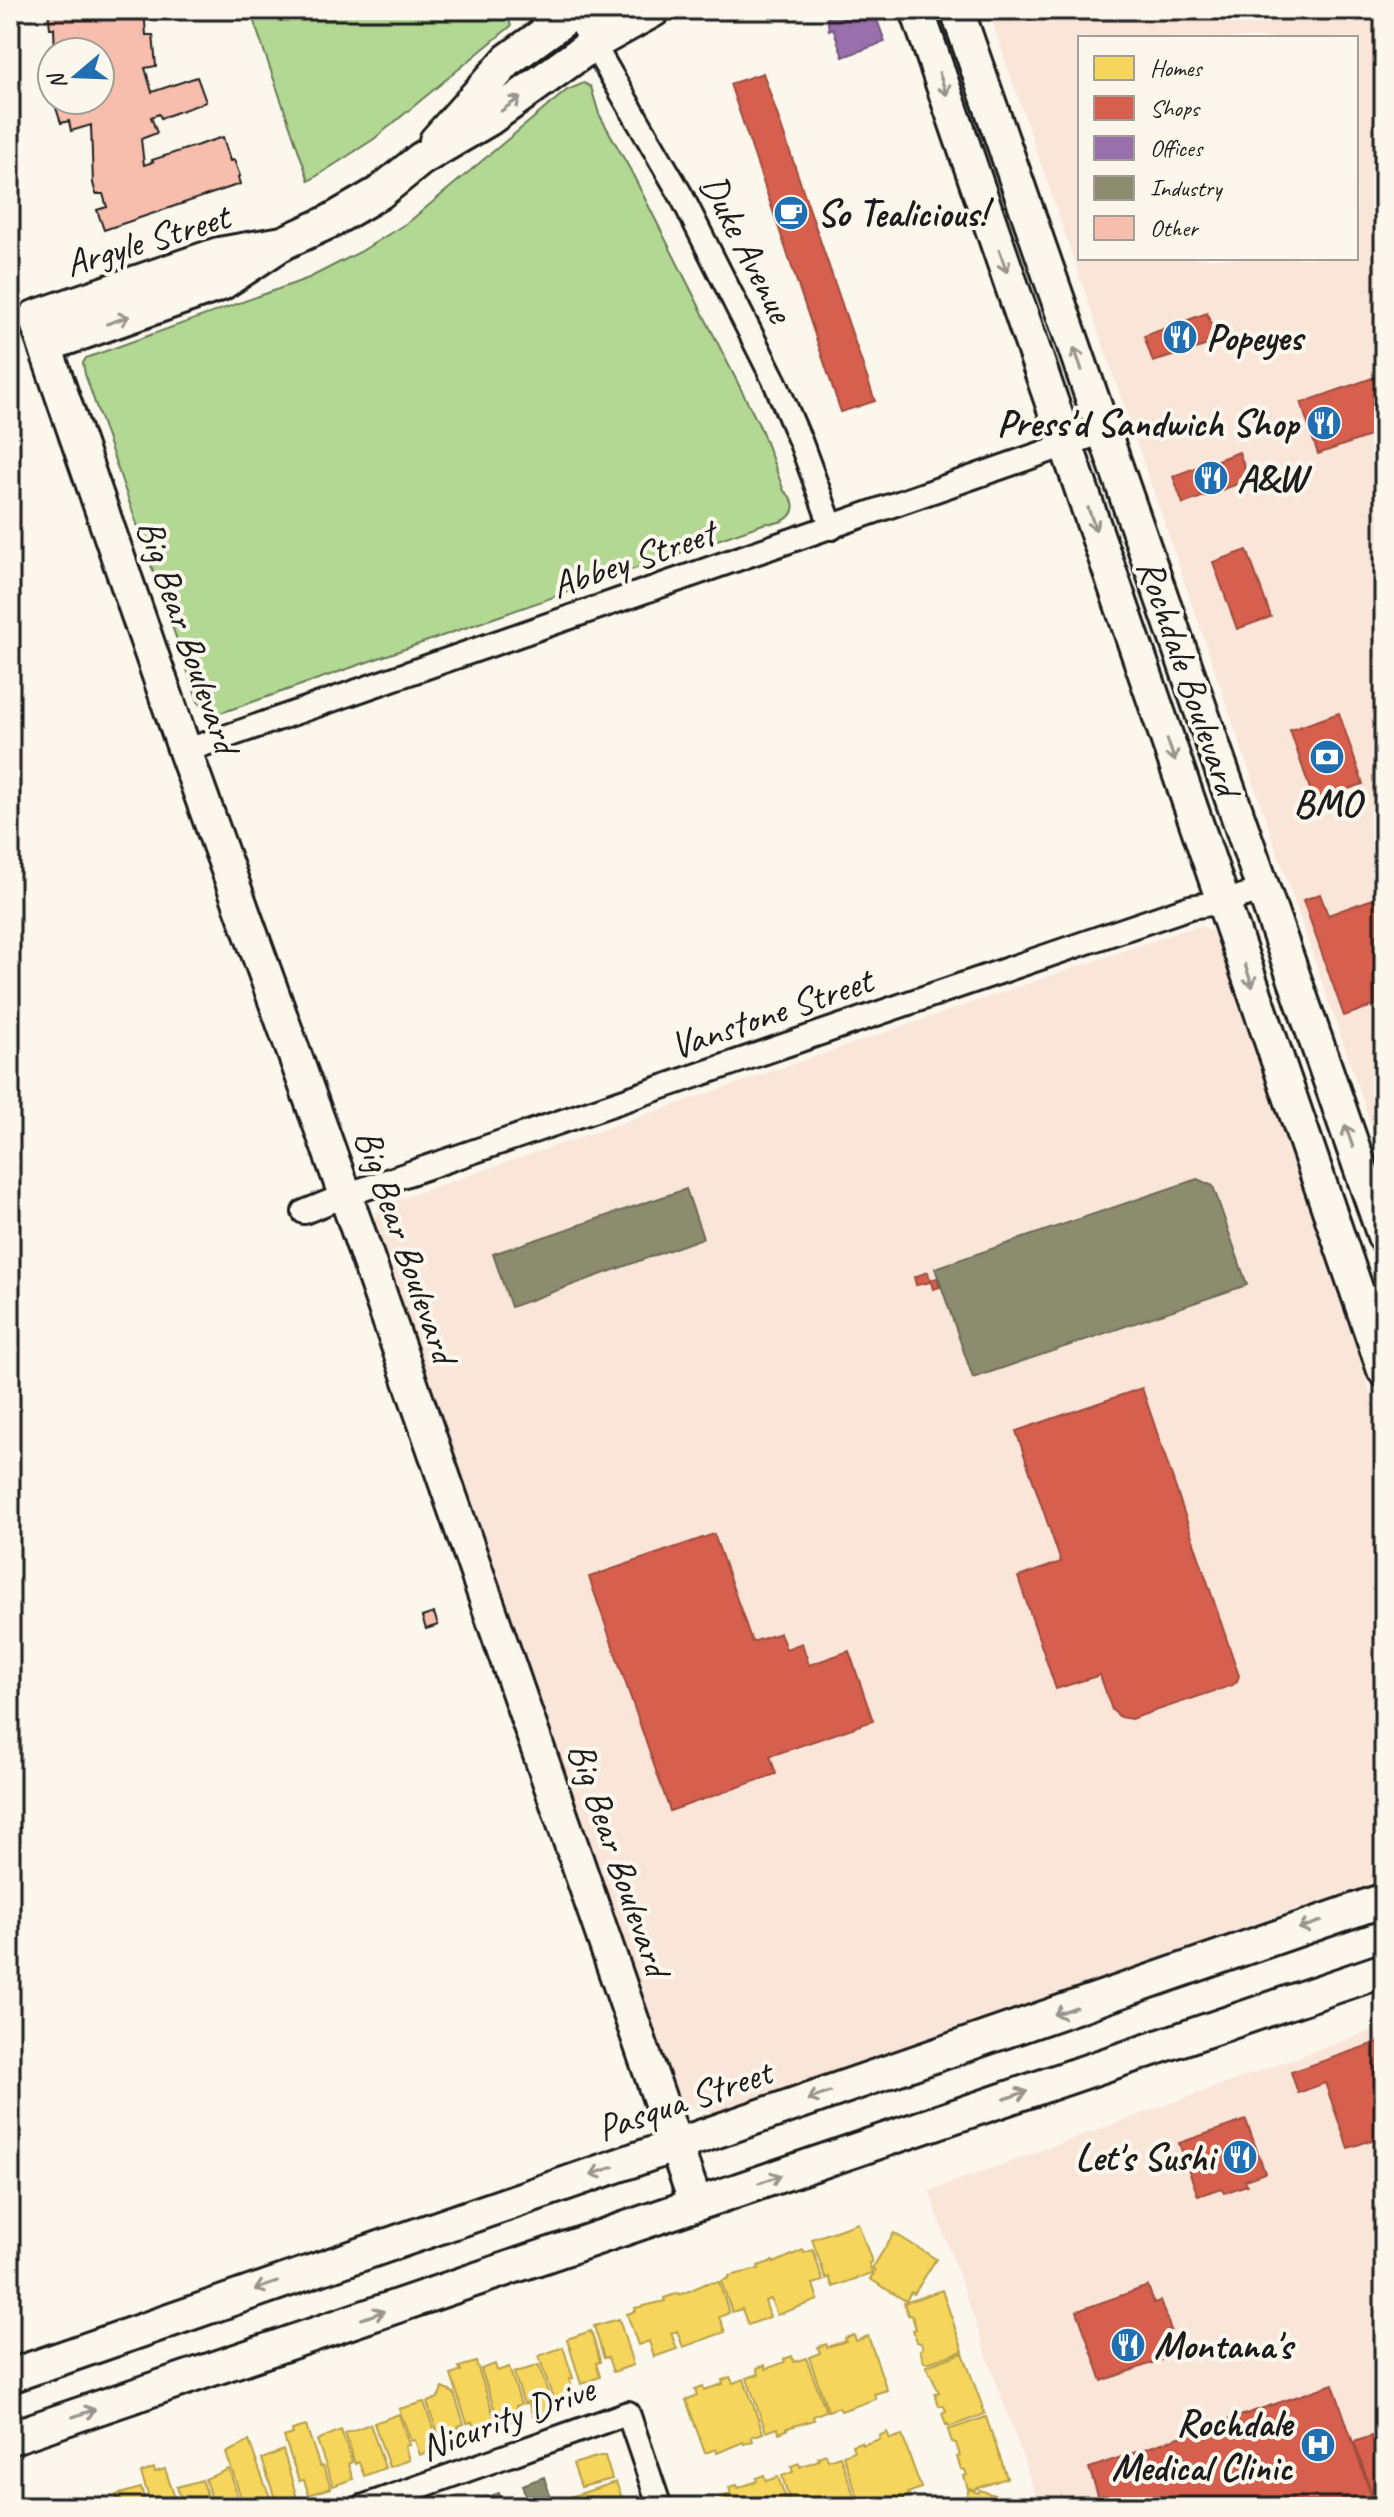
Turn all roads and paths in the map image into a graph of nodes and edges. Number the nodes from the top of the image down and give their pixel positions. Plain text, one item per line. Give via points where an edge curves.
1 (654, 10) edge
2 (917, 10) edge
3 (957, 10) edge
4 (575, 11) edge
5 (593, 44) junction
6 (421, 159) junction
7 (40, 332) joint
8 (1103, 432) junction
9 (1066, 445) junction
10 (832, 528) junction
11 (185, 751) junction
12 (1264, 889) junction
13 (1224, 902) junction
14 (346, 1195) junction
15 (304, 1212) dead end
16 (1384, 1236) edge
17 (1384, 1370) edge
18 (1384, 1900) edge
19 (1384, 1970) edge
20 (676, 2146) junction
21 (696, 2204) junction
22 (10, 2376) edge
23 (10, 2438) edge
24 (370, 2506) edge
25 (660, 2507) edge

1 - 5 street, Argyle Street
2 -> 9 street, Rochdale Boulevard
8 -> 3 street, Rochdale Boulevard
4 - 5 street, Duke Avenue
4 - 6 street, Argyle Street via 508,60
6 -> 5 street, Argyle Street via 489,119
5 - 10 street, Duke Avenue via 681,195 775,382
6 - 7 street, Argyle Street via 379,193 283,243 219,254
7 - 11 street, Big Bear Boulevard
8 - 9 street, Abbey Street
8 - 12 street, Rochdale Boulevard
9 - 10 street, Abbey Street
9 -> 13 street, Rochdale Boulevard
10 - 11 street, Abbey Street
11 - 14 street, Big Bear Boulevard
12 - 13 street, Vanstone Street
16 -> 12 street, Rochdale Boulevard
13 - 14 street, Vanstone Street via 1190,907
13 -> 17 street, Rochdale Boulevard
14 - 15 street, Vanstone Street
14 - 20 street, Big Bear Boulevard
18 -> 20 street, Pasqua Street
21 -> 19 street
20 - 21 street, Big Bear Boulevard
20 -> 22 street, Pasqua Street
23 -> 21 street
24 - 25 street, Nicurity Drive via 628,2413

